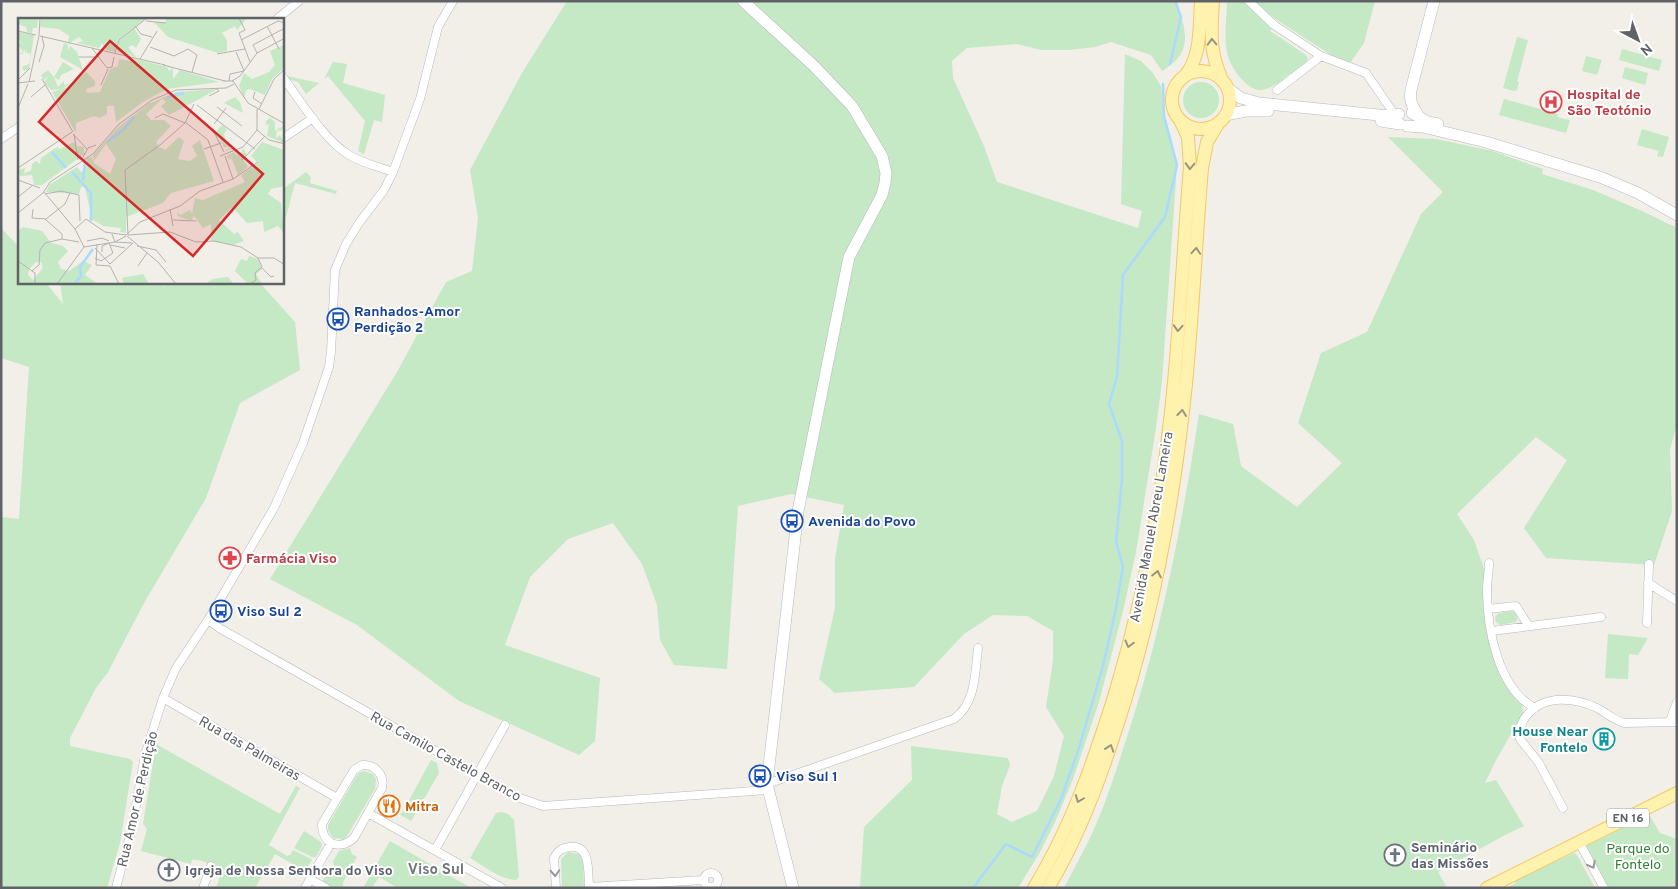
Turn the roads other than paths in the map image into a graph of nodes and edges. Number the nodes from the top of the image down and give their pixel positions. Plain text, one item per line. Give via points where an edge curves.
1 (299, 1) edge
2 (454, 1) edge
3 (743, 1) edge
4 (1201, 1) edge
5 (1213, 1) edge
6 (1249, 1) edge
7 (1427, 1) edge
8 (1434, 1) edge
9 (278, 18) edge
10 (1320, 56) junction
11 (1185, 76) junction
12 (284, 79) edge
13 (1224, 84) junction
14 (1276, 90) dead end
15 (1405, 117) junction
16 (312, 118) junction
17 (1222, 118) junction
18 (1180, 120) junction
19 (18, 127) edge
20 (284, 138) edge
21 (1, 139) edge
22 (393, 172) junction
23 (1677, 208) edge
24 (1677, 214) edge
25 (1490, 563) dead end
26 (1649, 564) dead end
27 (1648, 584) junction
28 (1677, 601) edge
29 (1488, 609) junction
30 (1601, 616) dead end
31 (208, 620) junction
32 (1647, 623) dead end
33 (1528, 625) junction
34 (1492, 631) junction
35 (978, 648) dead end
36 (163, 698) junction
37 (1677, 702) edge
38 (1535, 708) junction
39 (1673, 722) edge
40 (505, 725) dead end
41 (477, 774) junction
42 (767, 787) junction
43 (1677, 793) edge
44 (337, 798) junction
45 (1563, 808) dead end
46 (368, 813) junction
47 (1579, 842) junction
48 (331, 843) junction
49 (435, 850) junction
50 (210, 866) dead end
51 (310, 879) junction
52 (704, 880) dead end
53 (116, 888) edge
54 (203, 888) edge
55 (305, 888) edge
56 (326, 888) edge
57 (502, 888) edge
58 (556, 888) edge
59 (589, 888) edge
60 (793, 888) edge
61 (1034, 888) edge
62 (1048, 888) edge
63 (1487, 888) edge
64 (1604, 888) edge

1 - 9 street
2 - 22 street, Rua Amor de Perdição via 438,27 420,99
3 - 42 street via 852,106 882,156 886,173 882,195 849,257 798,510
4 - 11 main road via 1197,52
13 -> 5 main road via 1212,49
6 - 10 street via 1274,25
7 - 15 street
8 - 15 street via 1411,90 1411,105
10 - 14 street
10 - 15 street via 1366,73
11 - 13 main road via 1200,71 1216,75
11 - 18 main road via 1175,86 1172,100
12 - 16 street
13 - 15 street via 1242,98 1259,103
13 - 17 main road via 1229,97
15 - 17 street via 1364,118 1258,110
15 - 23 street via 1507,141 1609,174
15 - 24 street via 1423,127 1486,142 1600,177
16 - 20 street
16 - 22 street via 349,155
17 - 18 main road via 1210,127 1199,128
62 -> 17 main road, Avenida Manuel Abreu Lameira via 1079,829 1104,766 1130,686 1153,593 1183,411 1202,168 1207,142
18 -> 61 main road, Avenida Manuel Abreu Lameira via 1188,136 1190,167 1171,412 1156,516 1132,630 1097,750 1070,822
19 - 21 street
22 - 31 street, Rua Amor de Perdição via 346,244 335,270 329,367 303,443 274,508
25 - 29 street
26 - 27 street
27 - 28 street
27 - 32 street
29 - 33 street via 1516,606
29 - 34 street
30 - 33 street
31 - 36 street, Rua Amor de Perdição via 176,668
31 - 41 street, Rua Camilo Castelo Branco
33 - 34 street
34 - 38 street via 1504,676 1524,702
35 - 42 street, Rua Camilo Castelo Branco via 971,696 966,707 954,719
36 - 44 street, Rua das Palmeiras
36 - 53 street, Rua Amor de Perdição via 145,755 132,828
37 - 39 street
38 - 39 street via 1557,700 1579,701 1624,723
38 - 45 street via 1525,718 1519,735 1539,763
40 - 41 street
41 - 42 street, Rua Camilo Castelo Branco via 517,797 543,806
41 - 49 street
42 - 60 street
43 - 47 main road, EN 16
44 - 46 street via 354,770 362,765 373,767 384,781
44 - 48 street via 322,824 324,836
46 - 48 street via 348,843
46 - 49 street
47 - 63 main road, EN 16
47 -> 64 street
48 - 51 street
49 - 57 street
50 - 54 street
51 - 55 street
51 - 56 street
52 - 59 street
59 -> 58 street via 586,856 576,846 562,848 554,858

